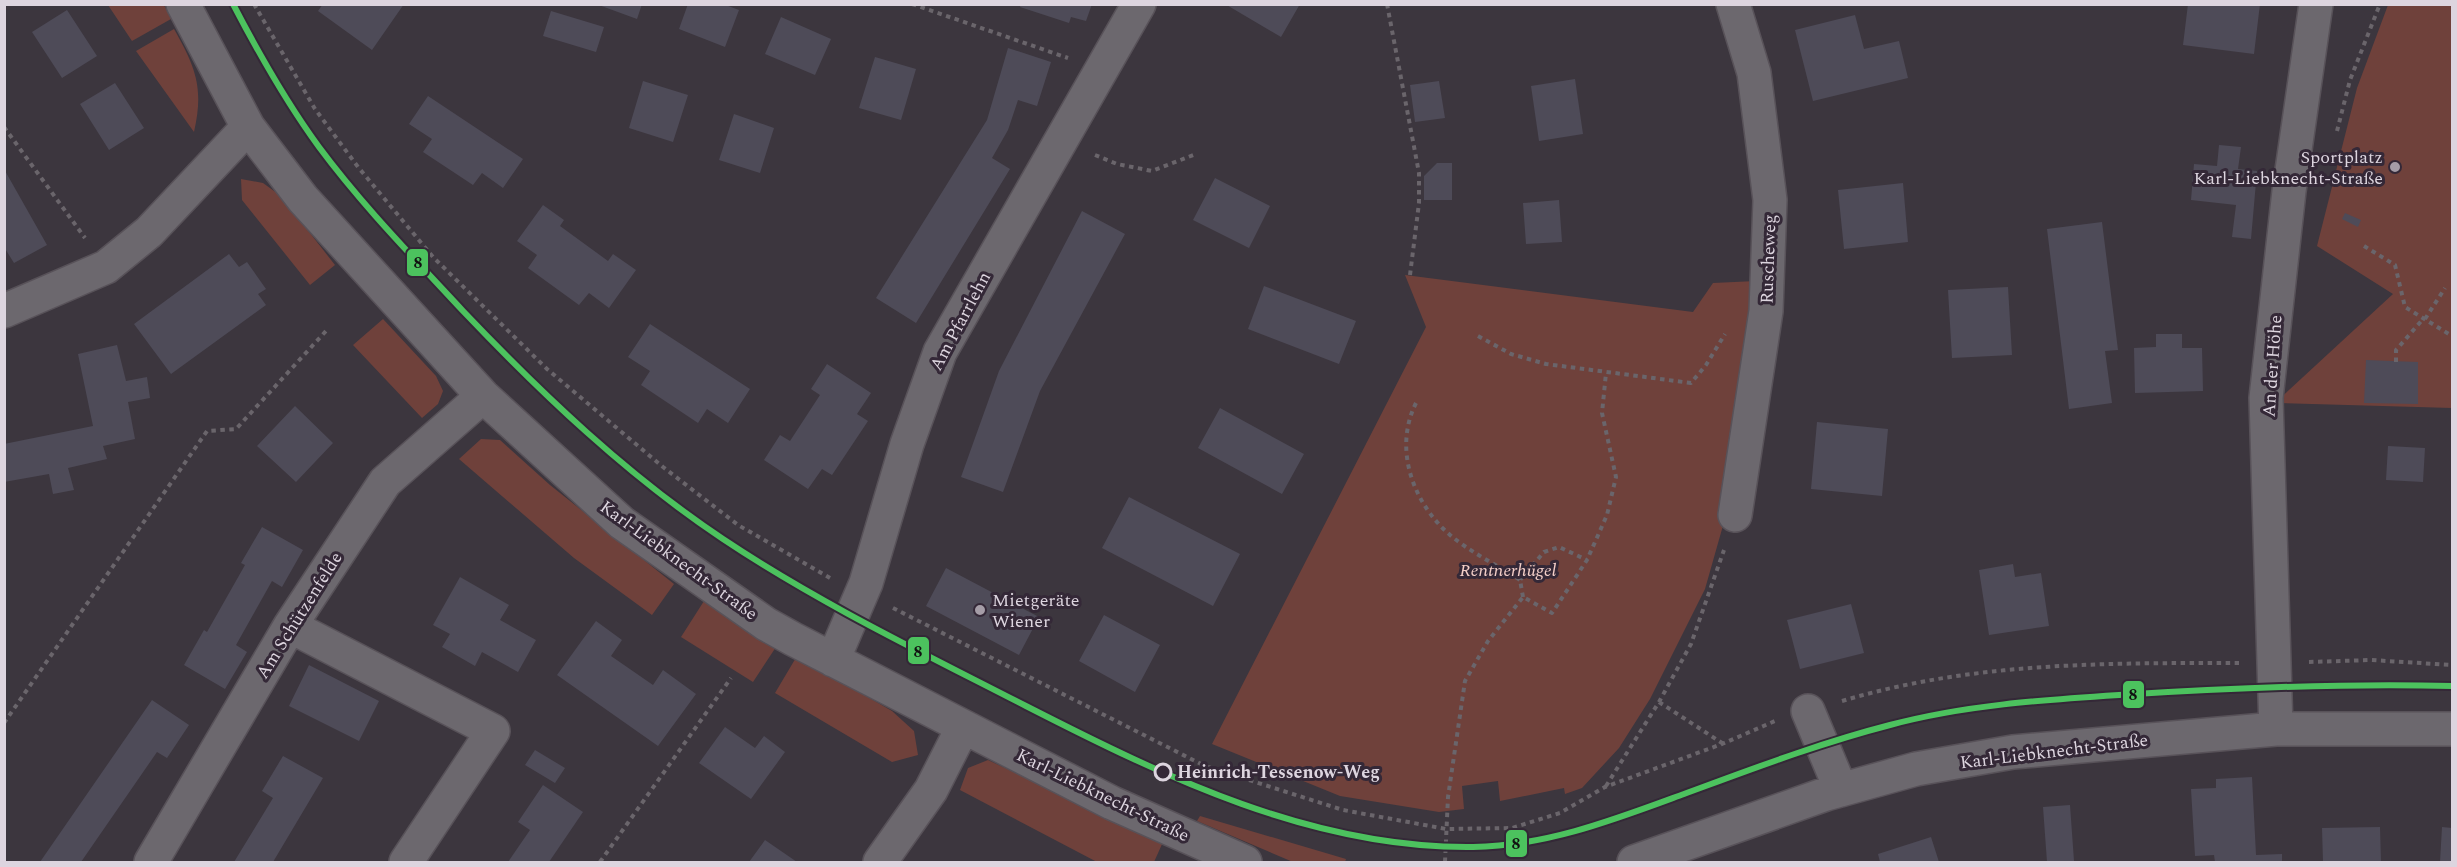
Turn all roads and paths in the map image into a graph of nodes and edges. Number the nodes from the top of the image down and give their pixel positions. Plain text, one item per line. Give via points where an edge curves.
1 (183, 4) edge
2 (912, 4) edge
3 (1139, 4) edge
4 (1387, 4) edge
5 (1733, 4) edge
6 (2316, 4) edge
7 (1060, 56) dead end
8 (4, 127) edge
9 (248, 127) junction
10 (1085, 151) dead end
11 (1196, 154) dead end
12 (2364, 246) dead end
13 (106, 267) junction
14 (1410, 275) dead end
15 (2445, 288) dead end
16 (4, 311) edge
17 (2424, 319) junction
18 (326, 331) dead end
19 (1478, 336) dead end
20 (2452, 336) edge
21 (2396, 362) dead end
22 (1706, 365) dead end
23 (1606, 373) junction
24 (483, 396) junction
25 (1416, 403) dead end
26 (1735, 515) joint
27 (1587, 560) junction
28 (1520, 580) junction
29 (1523, 597) junction
30 (290, 626) junction
31 (832, 660) junction
32 (2275, 663) junction
33 (2452, 665) edge
34 (731, 678) dead end
35 (1659, 702) junction
36 (1808, 711) junction
37 (4, 723) edge
38 (963, 727) junction
39 (2276, 729) junction
40 (2452, 729) edge
41 (1722, 744) junction
42 (1841, 790) junction
43 (151, 862) edge
44 (406, 862) edge
45 (600, 862) edge
46 (880, 862) edge
47 (1245, 862) edge
48 (1445, 862) edge
49 (1634, 862) edge

1 - 9 street, Karl-Liebknecht-Straße
2 - 7 path
3 - 31 street, Am Pfarrlehn via 940,352 907,444 866,583
4 - 14 path via 1419,173
5 - 26 street, Ruscheweg via 1754,73 1770,200 1766,311
6 - 32 street, An der Höhe via 2289,191 2266,398
8 - 13 path
9 - 13 street via 149,232
9 - 24 street, Karl-Liebknecht-Straße via 303,199
10 - 11 path via 1117,164 1152,171
12 - 17 path via 2395,265 2405,307
13 - 16 street
15 - 17 path
17 - 20 path
17 - 21 path via 2396,350
18 - 37 path via 236,429 207,432
19 - 23 path via 1511,354 1542,363
22 - 23 path via 1691,383
23 - 27 path via 1602,413 1616,477 1607,515
24 - 30 street, Am Schützenfelde via 385,482
24 - 31 street, Karl-Liebknecht-Straße via 622,523 766,624
25 - 28 path via 1406,450 1410,477 1425,509 1451,536
26 - 35 path via 1715,583 1691,644
27 - 28 path via 1559,547 1544,552
27 - 29 path via 1552,613
28 - 29 path
29 - 48 path via 1488,641 1465,681 1448,797
30 - 43 street, Am Schützenfelde
30 - 44 street via 493,731
31 - 38 street, Karl-Liebknecht-Straße
32 - 33 path via 2371,660
32 - 36 path via 2003,668 1879,690
32 - 39 street, An der Höhe
34 - 45 path
35 - 41 path
35 - 41 path via 1605,787
36 - 41 path
36 - 42 street
38 - 46 street via 931,790
38 - 47 street, Karl-Liebknecht-Straße via 1112,803
39 - 40 street, Karl-Liebknecht-Straße
39 - 42 street, Karl-Liebknecht-Straße via 2013,752 1916,769
42 - 49 street, Karl-Liebknecht-Straße

